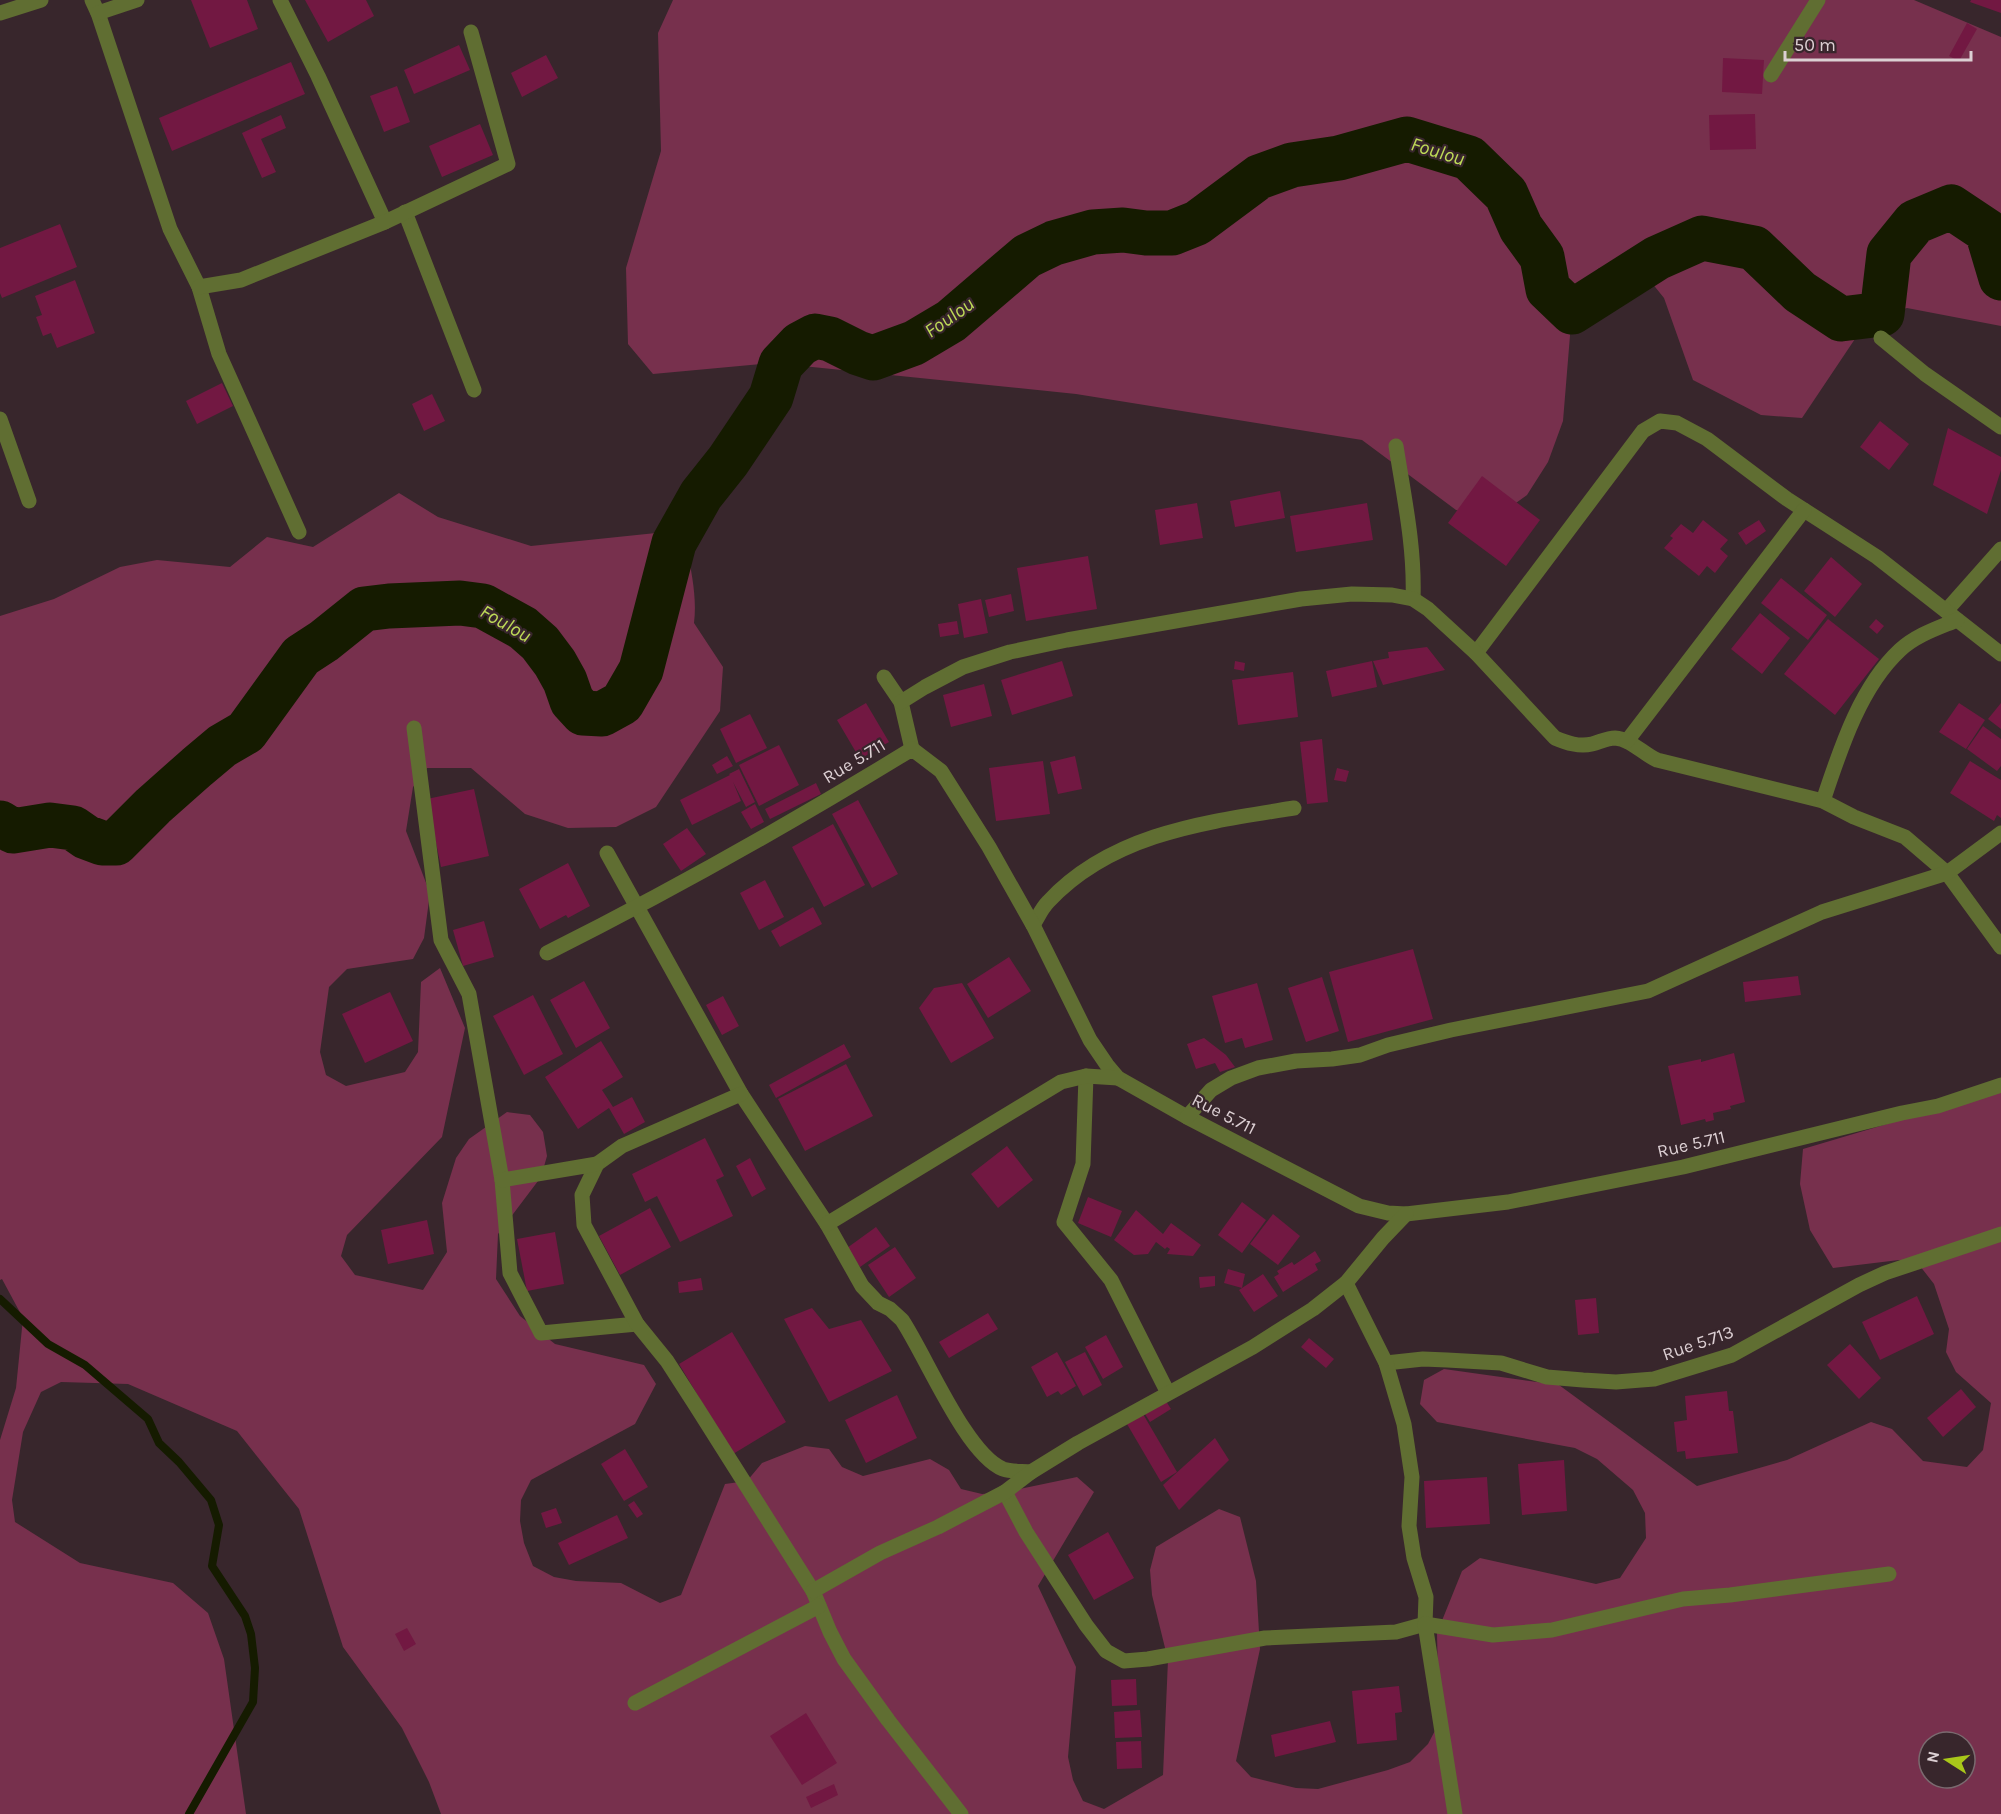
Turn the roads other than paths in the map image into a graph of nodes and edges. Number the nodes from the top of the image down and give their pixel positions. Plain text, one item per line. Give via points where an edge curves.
1 (41, 0) edge
2 (137, 0) edge
3 (280, 0) edge
4 (1818, 0) edge
5 (95, 7) edge
6 (0, 13) edge
7 (471, 32) dead end
8 (1771, 75) dead end
9 (405, 212) junction
10 (385, 222) junction
11 (199, 287) junction
12 (1881, 338) dead end
13 (474, 390) dead end
14 (0, 419) edge
15 (2001, 427) edge
16 (1396, 446) dead end
17 (29, 501) dead end
18 (1804, 510) junction
19 (299, 532) dead end
20 (2001, 549) edge
21 (1413, 599) junction
22 (1952, 616) junction
23 (1476, 653) junction
24 (2001, 654) edge
25 (884, 677) dead end
26 (901, 702) junction
27 (414, 728) dead end
28 (1627, 741) junction
29 (912, 749) junction
30 (1823, 801) junction
31 (1294, 808) dead end
32 (2001, 833) edge
33 (607, 853) dead end
34 (1947, 873) junction
35 (637, 908) junction
36 (1033, 925) junction
37 (2001, 947) edge
38 (548, 953) dead end
39 (1086, 1076) junction
40 (1118, 1078) junction
41 (2001, 1085) edge
42 (741, 1094) junction
43 (1187, 1117) junction
44 (597, 1164) junction
45 (502, 1180) junction
46 (1406, 1214) junction
47 (827, 1224) junction
48 (2001, 1234) edge
49 (1346, 1283) junction
50 (637, 1324) junction
51 (1386, 1363) junction
52 (1168, 1393) junction
53 (1031, 1472) junction
54 (1005, 1492) junction
55 (1889, 1574) dead end
56 (813, 1591) junction
57 (819, 1606) junction
58 (1425, 1624) junction
59 (634, 1703) dead end
60 (961, 1814) edge
61 (1455, 1814) edge

1 - 6 street
2 - 5 street
3 - 10 street
4 - 8 street
5 - 11 street via 170,229
7 - 9 street via 508,164
9 - 10 street
9 - 13 street
10 - 11 street via 241,280
11 - 19 street via 219,354
12 - 15 street
14 - 17 street
16 - 21 street via 1409,526
18 - 22 street via 1877,557
18 - 23 street via 1707,439 1677,423 1660,421 1643,431
18 - 28 street
20 - 22 street
21 - 23 street
21 - 26 street via 1352,594 1301,599 1067,640 963,667
22 - 24 street
22 - 30 street via 1900,650 1877,678 1846,734
23 - 28 street via 1555,738 1573,745 1602,739
25 - 26 street
26 - 29 street
27 - 45 street via 441,940 469,994
28 - 30 street via 1657,759
29 - 35 street, Rue 5.711 via 806,814
29 - 36 street, Rue 5.711 via 941,771
30 - 34 street via 1905,837
31 - 36 street via 1195,826 1116,851 1065,886 1047,903
32 - 34 street
33 - 35 street
34 - 37 street
34 - 43 street via 1822,912 1648,991 1451,1030 1360,1054 1258,1068 1211,1090
35 - 38 street, Rue 5.711
35 - 42 street
36 - 40 street, Rue 5.711 via 1090,1040
39 - 40 street
39 - 47 street via 1061,1083
39 - 52 street via 1083,1164 1064,1222 1111,1280
40 - 43 street, Rue 5.711
41 - 46 street, Rue 5.711 via 1938,1106 1683,1167 1508,1202
42 - 44 street via 622,1146
42 - 47 street
43 - 46 street, Rue 5.711 via 1359,1206
44 - 45 street
44 - 50 street via 582,1195 584,1225
45 - 50 street via 510,1273 541,1333
46 - 49 street
47 - 53 street via 862,1286 902,1320 985,1458 1004,1470
48 - 51 street, Rue 5.713 via 1885,1273 1732,1355 1654,1378 1616,1382 1547,1377 1501,1363 1458,1360
49 - 51 street
49 - 52 street via 1313,1310
50 - 56 street via 667,1362
51 - 58 street via 1404,1424 1412,1477 1409,1526 1426,1598
52 - 53 street
53 - 54 street
54 - 56 street via 880,1553
54 - 58 street via 1086,1625 1106,1650 1124,1661 1265,1638 1396,1632
55 - 58 street via 1683,1599 1552,1630 1493,1635
56 - 57 street
57 - 59 street
57 - 60 street via 844,1659
58 - 61 street

